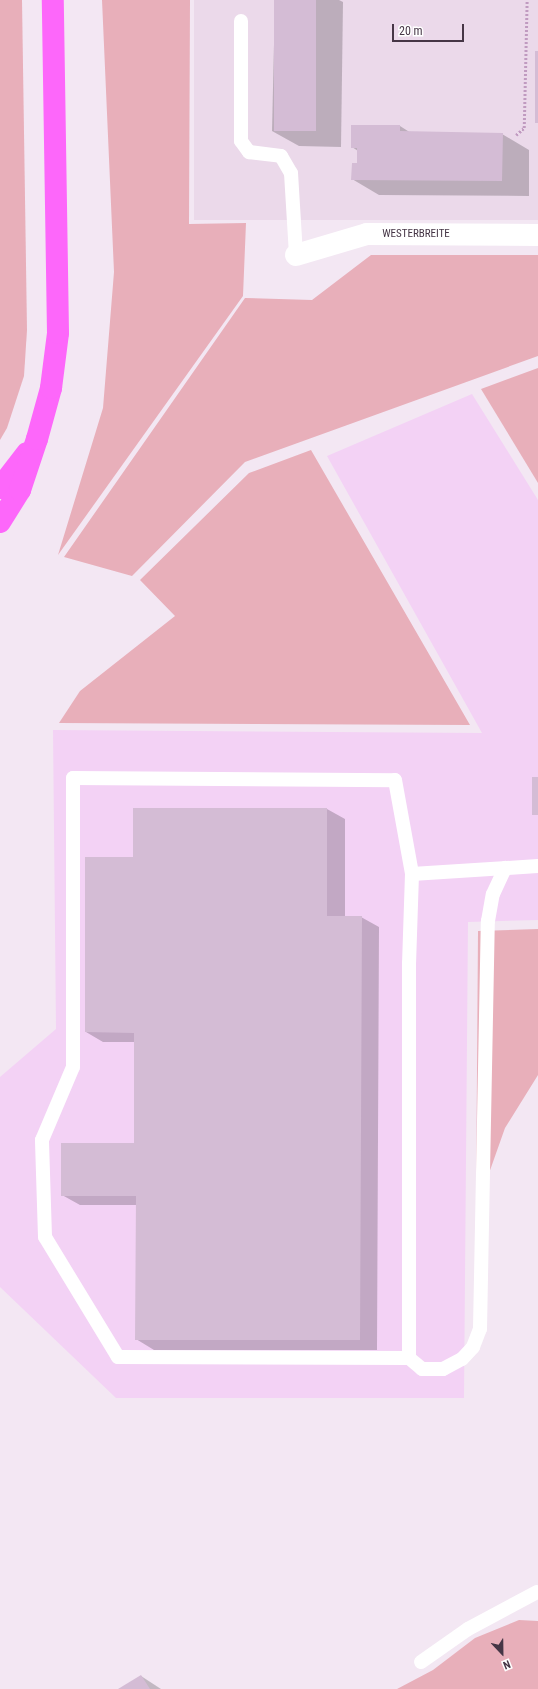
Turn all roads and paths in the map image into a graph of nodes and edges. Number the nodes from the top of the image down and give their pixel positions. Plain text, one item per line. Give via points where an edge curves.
1 (53, 0) edge
2 (527, 0) edge
3 (241, 21) dead end
4 (516, 135) dead end
5 (538, 235) edge
6 (296, 255) joint
7 (37, 439) junction
8 (0, 488) edge
9 (0, 522) edge
10 (538, 866) edge
11 (505, 868) junction
12 (412, 874) junction
13 (409, 1358) junction
14 (538, 1592) edge
15 (421, 1662) dead end

1 - 7 highway via 58,192 58,333 51,388
2 - 4 path via 524,128
3 - 6 lane via 241,141 249,152 281,156 291,173
5 - 6 street, WESTERBREITE via 367,234
7 - 8 highway
7 - 9 highway via 20,490
10 - 11 lane
11 - 12 lane
11 - 13 lane via 493,894 488,921 480,1329 473,1347 462,1359 443,1369 422,1369
12 - 13 lane via 409,963
12 - 13 lane via 395,780 73,778 73,1067 42,1140 45,1237 118,1357
14 - 15 lane via 468,1629

